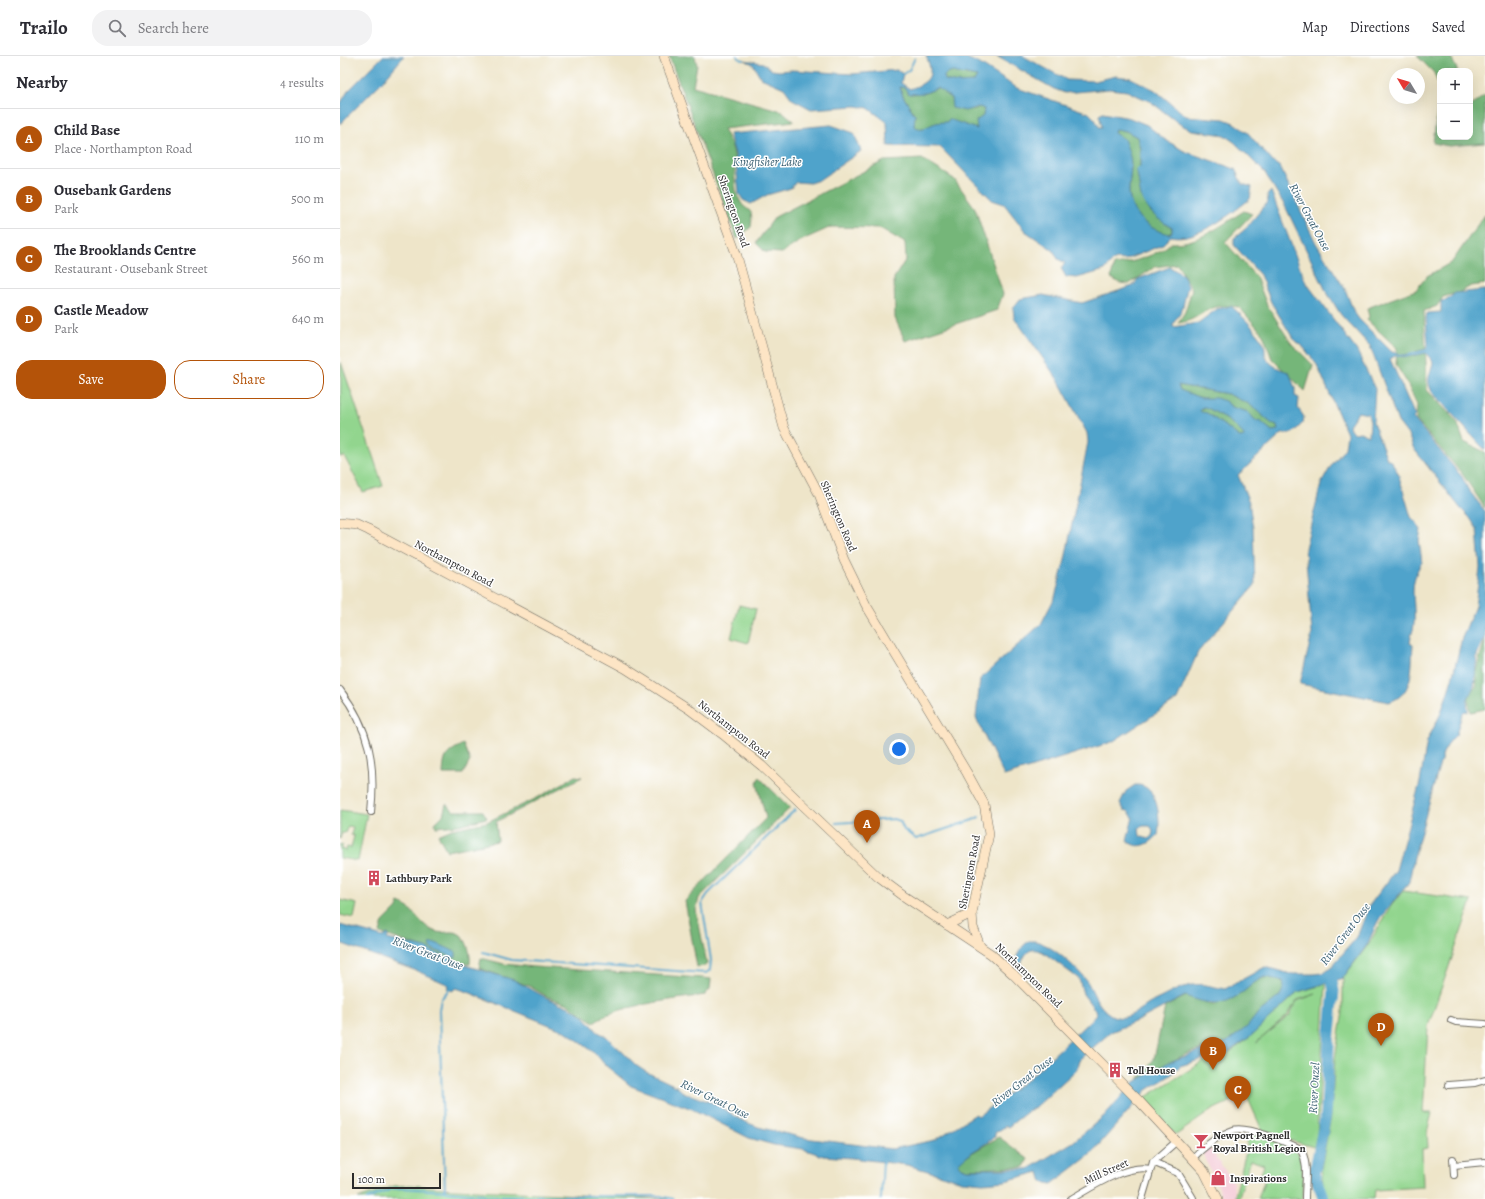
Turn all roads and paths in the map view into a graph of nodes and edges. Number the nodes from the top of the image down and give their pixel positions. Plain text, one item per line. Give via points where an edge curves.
1 (664, 56) edge
2 (340, 523) edge
3 (340, 690) edge
4 (371, 812) dead end
5 (972, 913) junction
6 (947, 925) junction
7 (980, 946) junction
8 (1451, 1020) dead end
9 (1485, 1024) edge
10 (1485, 1080) edge
11 (1448, 1085) dead end
12 (1177, 1141) junction
13 (1193, 1158) junction
14 (1153, 1162) junction
15 (1485, 1162) edge
16 (1150, 1169) junction
17 (1454, 1175) dead end
18 (1193, 1198) dead end
19 (1071, 1199) edge
20 (1142, 1199) edge
21 (1218, 1199) edge
22 (1305, 1199) edge

1 - 5 main road, Sherington Road via 737,256 784,428 819,494 844,560 866,605 984,804 989,834
2 - 6 main road, Northampton Road via 357,525 368,530 625,668 689,709 762,766 878,877
3 - 4 street via 358,717 368,745 374,781
5 - 6 main road
5 - 7 main road, Sherington Road via 973,928
6 - 7 main road, Northampton Road
7 - 12 main road, Northampton Road via 1014,974
8 - 9 street
10 - 11 street
12 - 13 main road, Northampton Road
12 - 14 street
13 - 21 main road, Northampton Road via 1204,1171
13 - 22 street via 1202,1149 1233,1129 1275,1138 1301,1149 1306,1170
14 - 16 street
14 - 18 street via 1178,1173
15 - 17 street via 1454,1162
16 - 19 street, Mill Street via 1140,1167 1105,1180
16 - 20 street via 1150,1178

